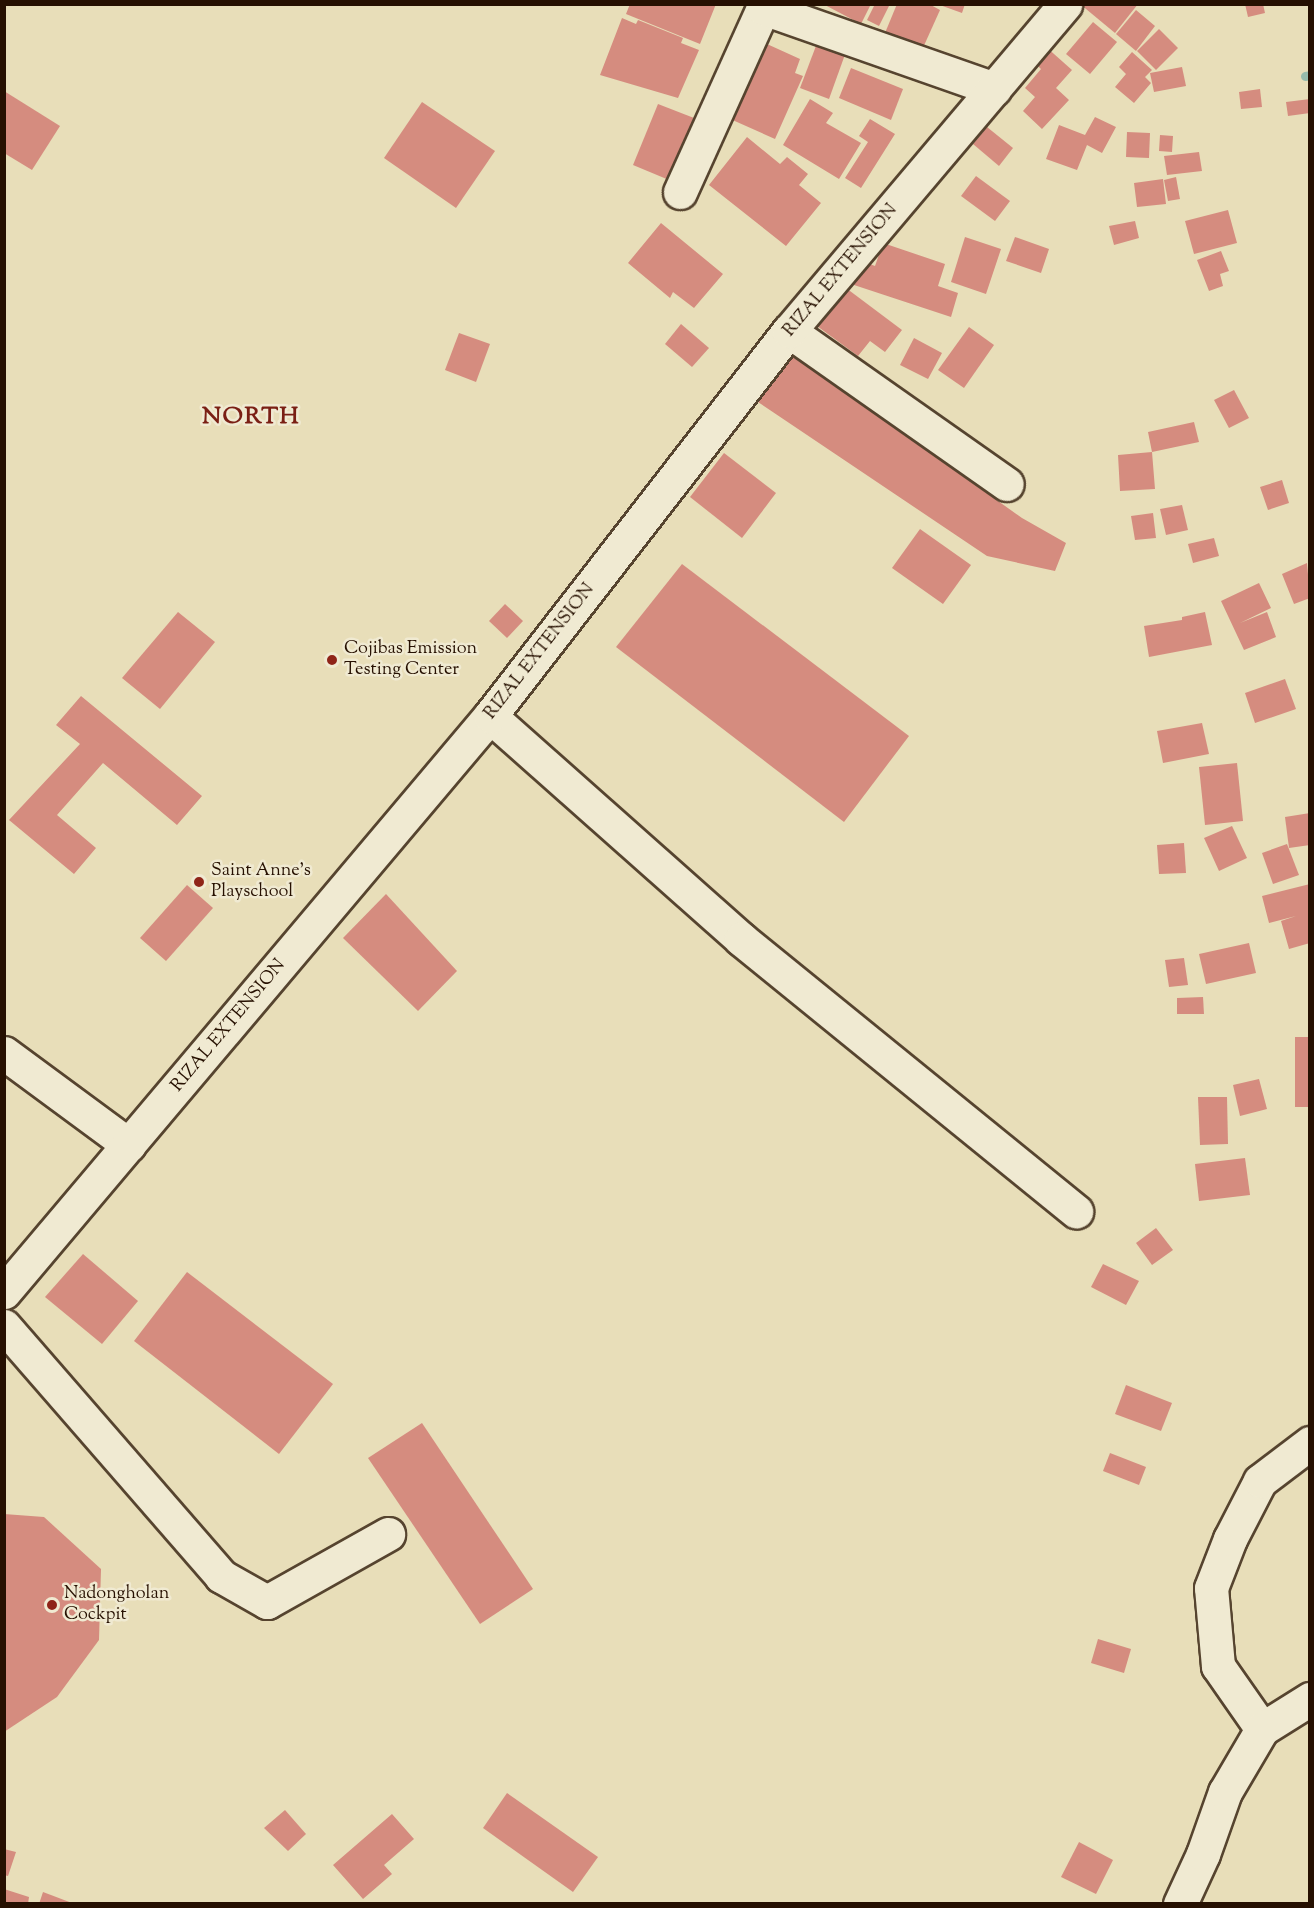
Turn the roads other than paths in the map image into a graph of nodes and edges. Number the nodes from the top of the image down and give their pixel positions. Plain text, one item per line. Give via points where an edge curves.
1 (1065, 4) edge
2 (994, 89) junction
3 (680, 192) dead end
4 (789, 331) junction
5 (1007, 484) dead end
6 (490, 717) junction
7 (4, 1053) edge
8 (129, 1145) junction
9 (1076, 1211) dead end
10 (4, 1292) edge
11 (4, 1326) edge
12 (1310, 1443) edge
13 (388, 1534) dead end
14 (1310, 1699) edge
15 (1262, 1729) junction
16 (1180, 1904) edge

1 - 2 street, RIZAL EXTENSION
2 - 3 street via 763,8
2 - 4 street, RIZAL EXTENSION
4 - 5 street
4 - 6 street, RIZAL EXTENSION
6 - 8 street, RIZAL EXTENSION
6 - 9 street via 741,939
7 - 8 street
8 - 10 street, RIZAL EXTENSION
11 - 13 street via 221,1576 267,1602
12 - 15 street via 1260,1481 1230,1539 1211,1588 1218,1666
14 - 15 street
15 - 16 street via 1225,1792

